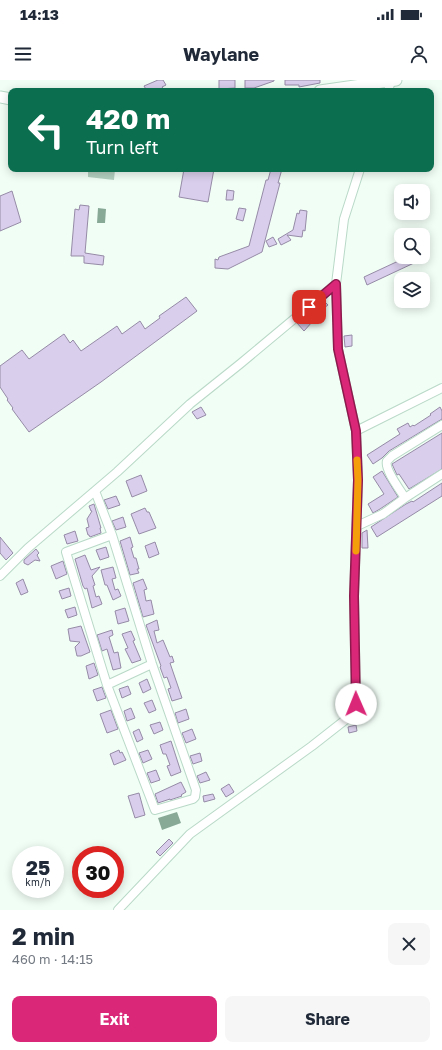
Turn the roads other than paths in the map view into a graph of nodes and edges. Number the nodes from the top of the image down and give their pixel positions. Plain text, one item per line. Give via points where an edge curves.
1 (392, 84) edge
2 (351, 88) edge
3 (359, 172) edge
4 (336, 284) junction
5 (442, 388) edge
6 (442, 425) edge
7 (356, 431) junction
8 (442, 474) edge
9 (95, 491) junction
10 (405, 498) junction
11 (357, 526) junction
12 (112, 535) junction
13 (0, 576) edge
14 (152, 664) junction
15 (107, 685) junction
16 (118, 910) edge

1 - 2 street
3 - 4 street via 344,219
4 - 7 street via 338,349
4 - 9 street via 190,404
5 - 7 street
6 - 10 street via 387,461 388,471
7 - 11 street
8 - 10 street
9 - 12 street
9 - 13 street via 28,548
10 - 11 street via 383,514
11 - 16 street via 354,596 356,704 353,713 312,746 190,834
12 - 14 street
12 - 15 street via 66,552
14 - 15 street
14 - 15 street via 196,790 193,799 155,810

